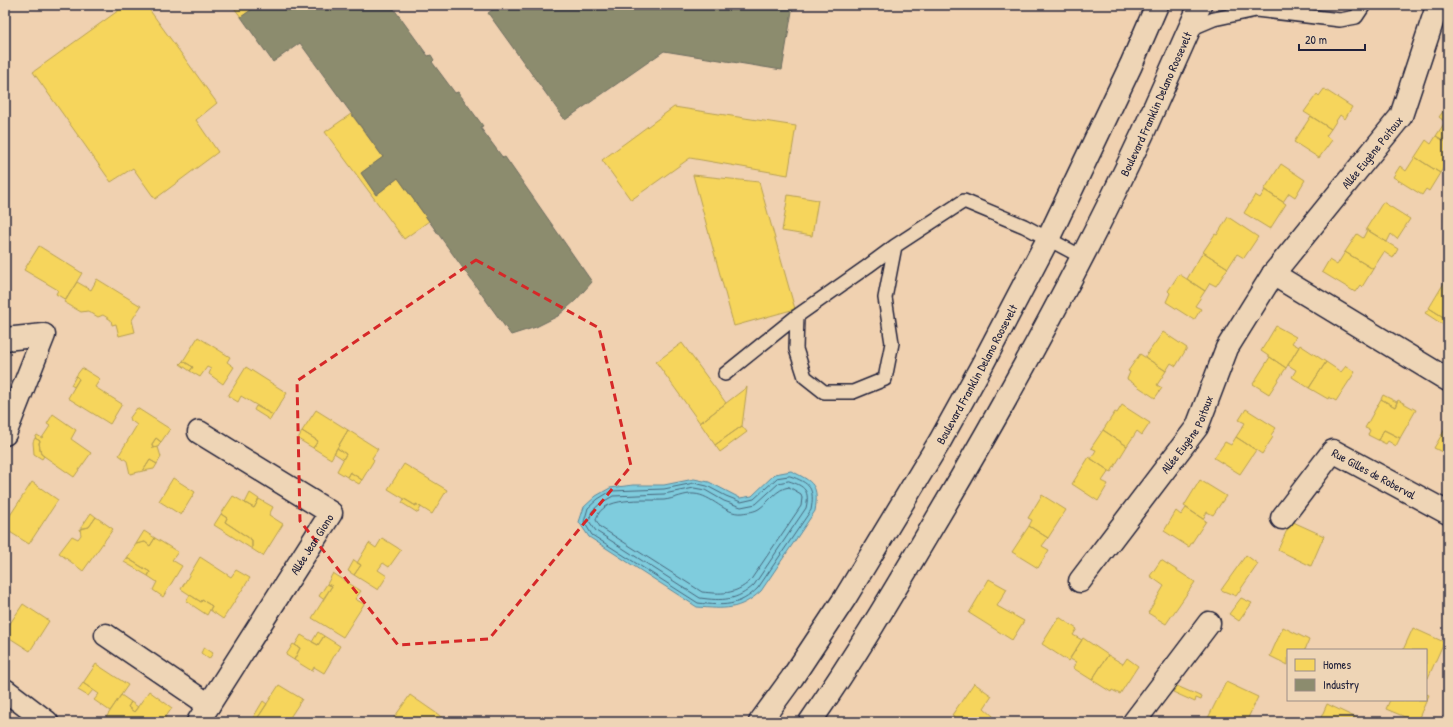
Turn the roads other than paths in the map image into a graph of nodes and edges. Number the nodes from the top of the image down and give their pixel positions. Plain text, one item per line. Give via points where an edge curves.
1 (1157, 5) edge
2 (1200, 5) edge
3 (1364, 5) edge
4 (1258, 8) edge
5 (1436, 10) dead end
6 (1188, 30) junction
7 (1048, 239) junction
8 (895, 246) junction
9 (1082, 257) junction
10 (1273, 274) junction
11 (797, 316) junction
12 (5, 338) edge
13 (725, 374) dead end
14 (1448, 380) edge
15 (199, 432) dead end
16 (5, 434) edge
17 (1448, 512) edge
18 (1282, 518) dead end
19 (1080, 581) dead end
20 (1210, 623) dead end
21 (106, 634) dead end
22 (5, 690) edge
23 (203, 714) edge
24 (47, 722) edge
25 (760, 722) edge
26 (810, 722) edge
27 (1134, 722) edge

1 - 7 street, Boulevard Franklin Delano Roosevelt
2 - 6 street, Boulevard Franklin Delano Roosevelt
3 - 4 lane via 1356,18 1340,20
4 - 6 lane via 1214,19
5 - 10 street, Allée Eugène Poitoux via 1400,116
6 - 9 street, Boulevard Franklin Delano Roosevelt via 1143,133
7 - 8 lane via 964,201
7 - 9 lane
7 - 25 street, Boulevard Franklin Delano Roosevelt via 940,441 845,598
8 - 11 lane
8 - 11 lane via 884,298 892,343 885,379 853,392 824,392 805,377 796,349
9 - 26 street, Boulevard Franklin Delano Roosevelt via 972,460 879,618
10 - 14 street
10 - 19 street, Allée Eugène Poitoux via 1227,348 1197,427
11 - 13 lane
12 - 16 street via 44,335
15 - 23 street, Allée Jean Giono via 331,513
17 - 18 street, Rue Gilles de Roberval via 1333,451
20 - 27 street
21 - 23 street, Allée Jean Giono
22 - 24 street

